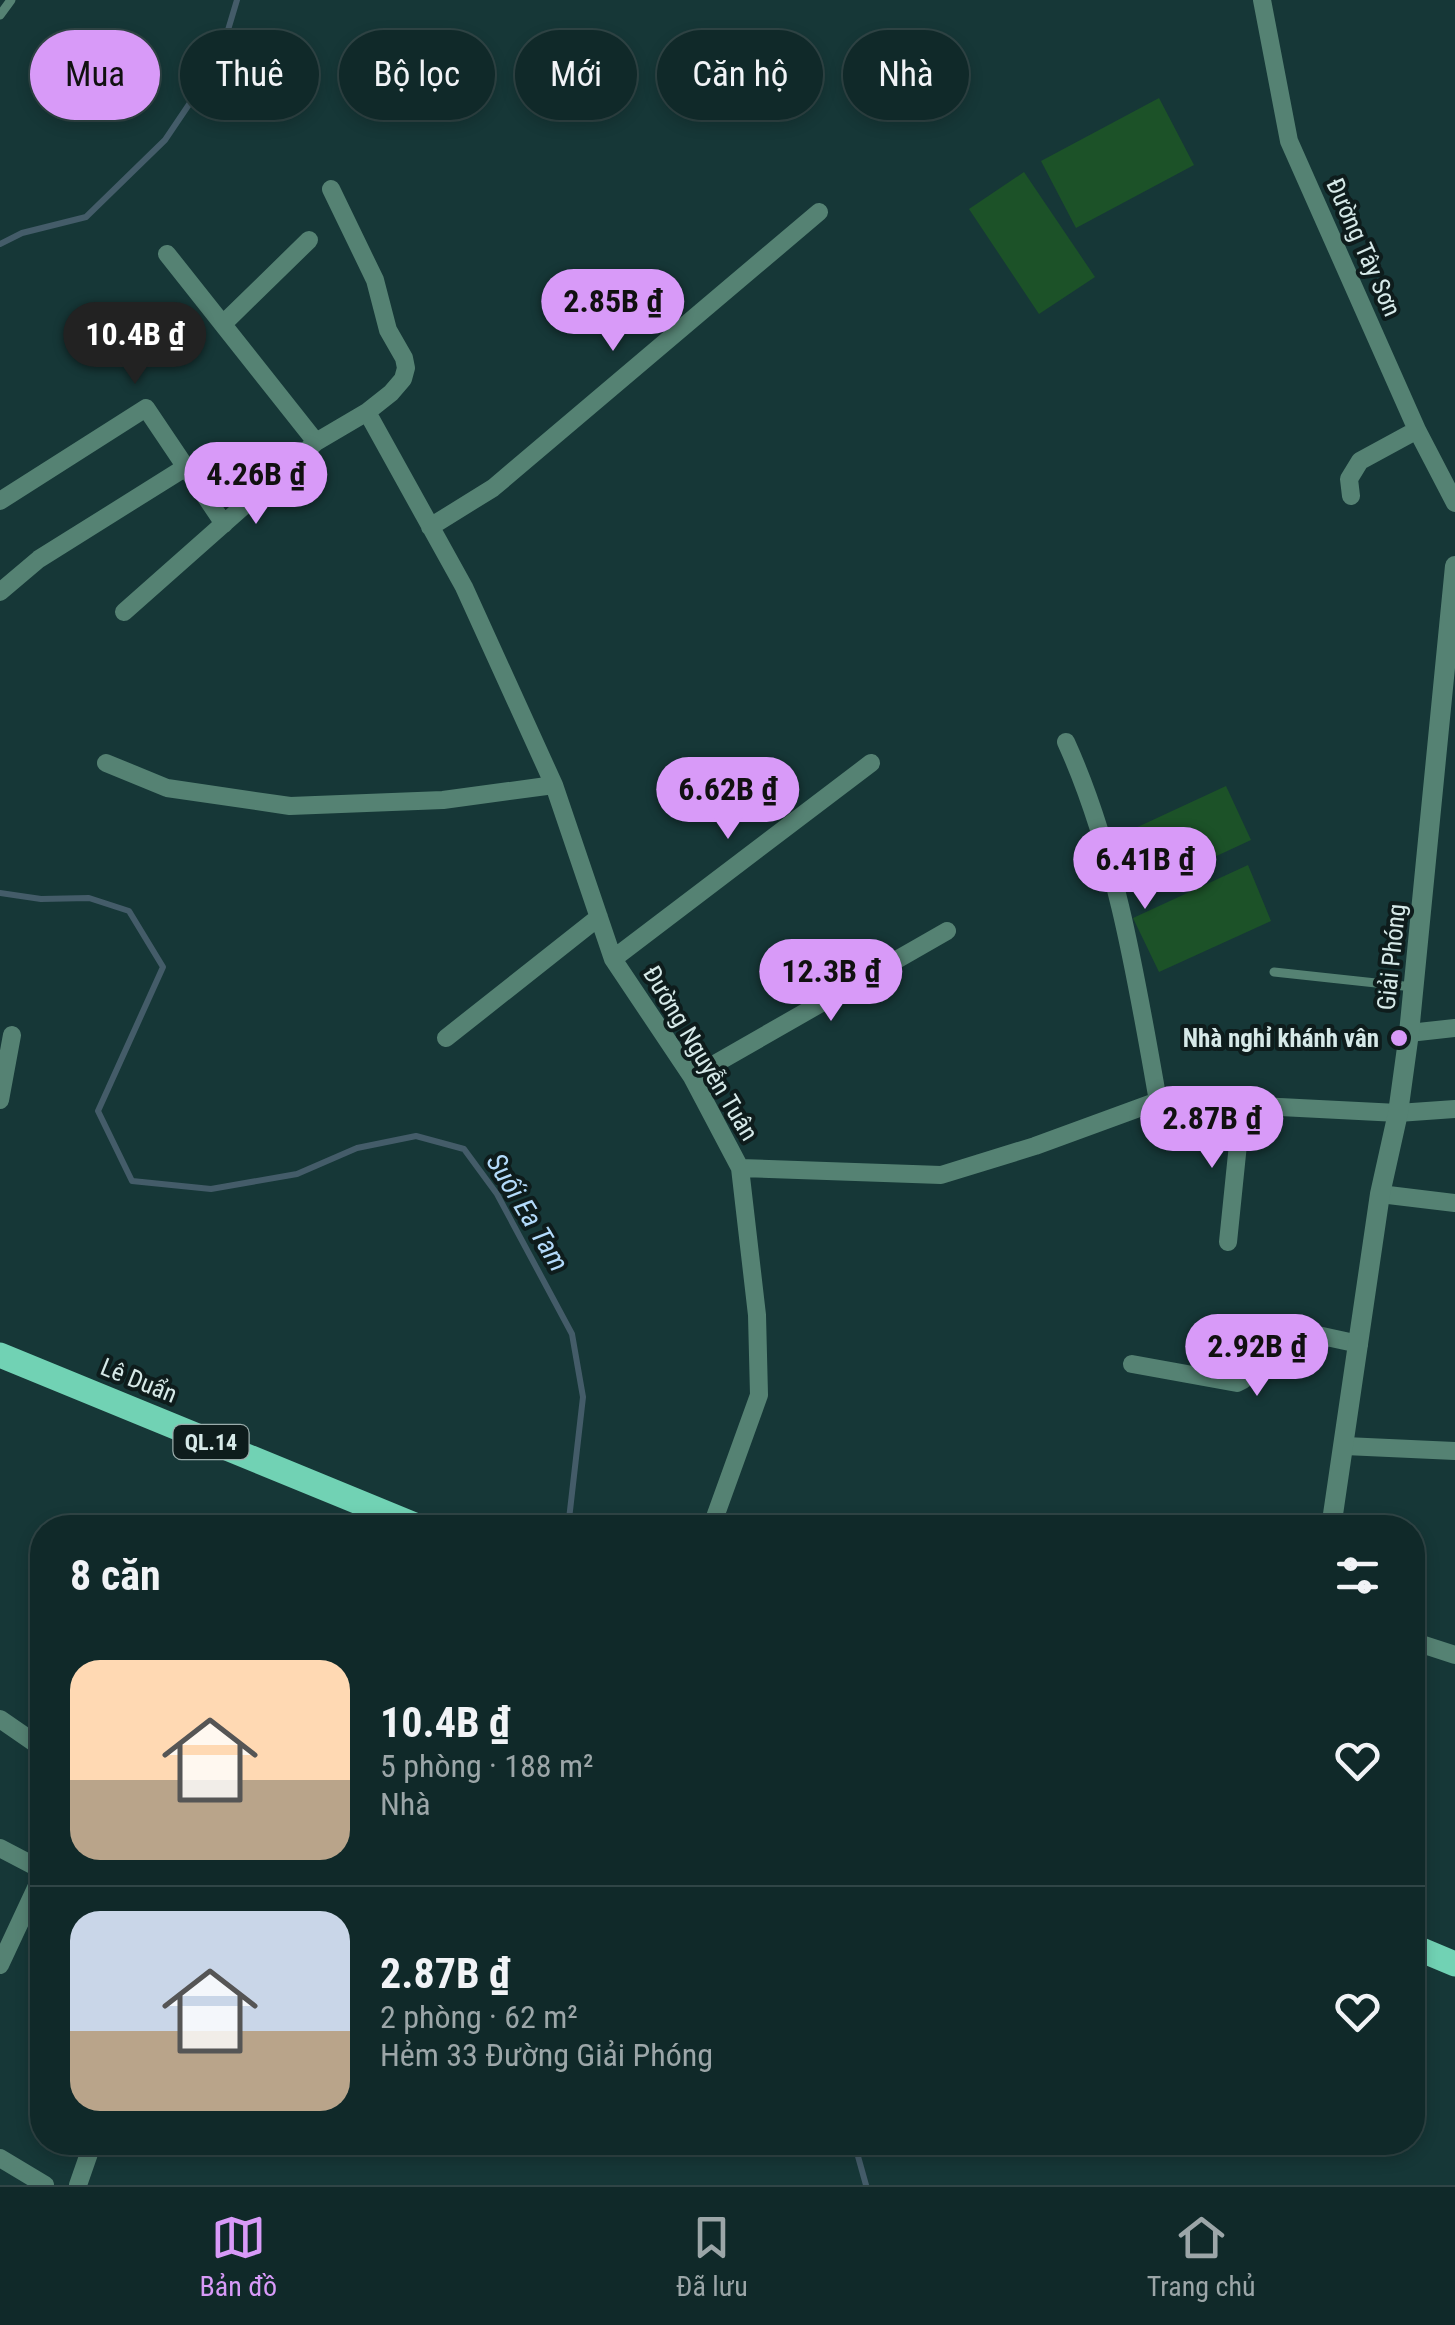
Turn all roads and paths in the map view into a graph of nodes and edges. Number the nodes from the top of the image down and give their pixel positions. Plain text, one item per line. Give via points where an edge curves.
1 (11, 0) edge
2 (1262, 0) edge
3 (0, 16) edge
4 (331, 189) dead end
5 (818, 212) dead end
6 (308, 240) dead end
7 (167, 254) dead end
8 (223, 324) junction
9 (367, 412) junction
10 (1417, 430) junction
11 (316, 442) junction
12 (186, 467) junction
13 (1351, 496) dead end
14 (0, 501) edge
15 (1455, 503) edge
16 (224, 524) junction
17 (430, 527) junction
18 (1455, 566) edge
19 (0, 592) edge
20 (124, 612) dead end
21 (1066, 742) dead end
22 (106, 763) dead end
23 (871, 763) dead end
24 (554, 785) junction
25 (599, 917) junction
26 (947, 931) dead end
27 (613, 959) junction
28 (1274, 972) dead end
29 (1413, 987) junction
30 (1455, 1028) edge
31 (1409, 1033) junction
32 (12, 1036) dead end
33 (446, 1038) dead end
34 (692, 1078) junction
35 (0, 1100) edge
36 (1158, 1101) junction
37 (1242, 1105) junction
38 (1455, 1109) edge
39 (1398, 1112) junction
40 (740, 1168) junction
41 (1380, 1194) junction
42 (1455, 1203) edge
43 (1228, 1242) dead end
44 (1359, 1344) junction
45 (0, 1356) edge
46 (1132, 1364) dead end
47 (1345, 1446) junction
48 (1455, 1451) edge
49 (367, 1515) edge
50 (716, 1515) edge
51 (1333, 1515) edge
52 (1425, 1646) edge
53 (1455, 1656) edge
54 (0, 1719) edge
55 (30, 1740) edge
56 (0, 1848) edge
57 (30, 1866) edge
58 (30, 1899) edge
59 (1425, 1951) edge
60 (1455, 1964) edge
61 (0, 1965) edge
62 (88, 2155) edge
63 (0, 2158) edge
64 (45, 2185) edge
65 (78, 2185) edge

1 - 3 lane
2 - 10 street, Đường Tây Sơn via 1290,141
4 - 9 street via 375,280 406,368 391,394
5 - 17 street via 493,488
6 - 8 street
7 - 8 street
8 - 11 street
9 - 11 street
9 - 17 street, Đường Nguyễn Tuân
10 - 13 street via 1360,460 1349,479
10 - 15 street, Đường Tây Sơn
11 - 16 street
12 - 14 street via 146,408
12 - 16 street
12 - 19 street via 39,559
16 - 20 street
17 - 24 street, Đường Nguyễn Tuân
18 - 29 street, Giải Phóng
21 - 36 street via 1084,782 1133,960
22 - 24 street via 167,788 290,806 443,800
23 - 27 street
24 - 25 street, Đường Nguyễn Tuân
25 - 27 street, Đường Nguyễn Tuân
25 - 33 street
26 - 34 street
27 - 34 street, Đường Nguyễn Tuân
28 - 29 lane
29 - 31 street, Giải Phóng
30 - 31 street
31 - 39 street, Giải Phóng
32 - 35 street
34 - 40 street, Đường Nguyễn Tuân
36 - 37 street
36 - 40 street via 941,1175
37 - 39 street
37 - 43 street
38 - 39 street
39 - 41 street, Giải Phóng
40 - 50 street, Đường Nguyễn Tuân via 759,1394
41 - 42 street
41 - 44 street, Giải Phóng
44 - 46 street via 1262,1323 1237,1383
44 - 47 street, Giải Phóng
45 - 49 main road, Lê Duẩn / QL.14
47 - 48 street
47 - 51 street, Giải Phóng
52 - 53 street
54 - 55 street
56 - 57 street
58 - 61 street
59 - 60 main road
62 - 65 street
63 - 64 street

